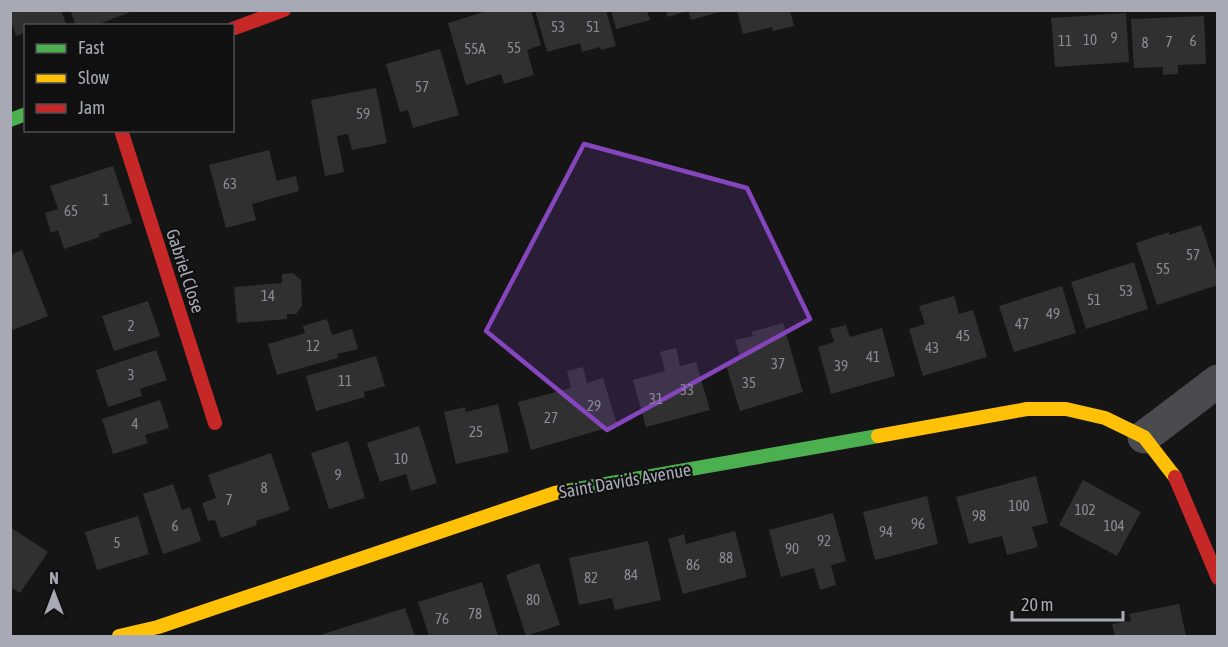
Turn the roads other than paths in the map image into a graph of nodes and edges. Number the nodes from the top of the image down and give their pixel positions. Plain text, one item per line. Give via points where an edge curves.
1 (284, 10) edge
2 (234, 28) edge
3 (123, 132) edge
4 (1218, 381) edge
5 (215, 423) dead end
6 (1144, 436) junction
7 (1218, 578) edge
8 (119, 636) edge

1 - 2 street
3 - 5 street, Gabriel Close
4 - 6 street
6 - 7 street, Saint Davids Avenue via 1174,474
6 - 8 street, Saint Davids Avenue via 1105,418 1066,409 1027,409 555,493 158,627

